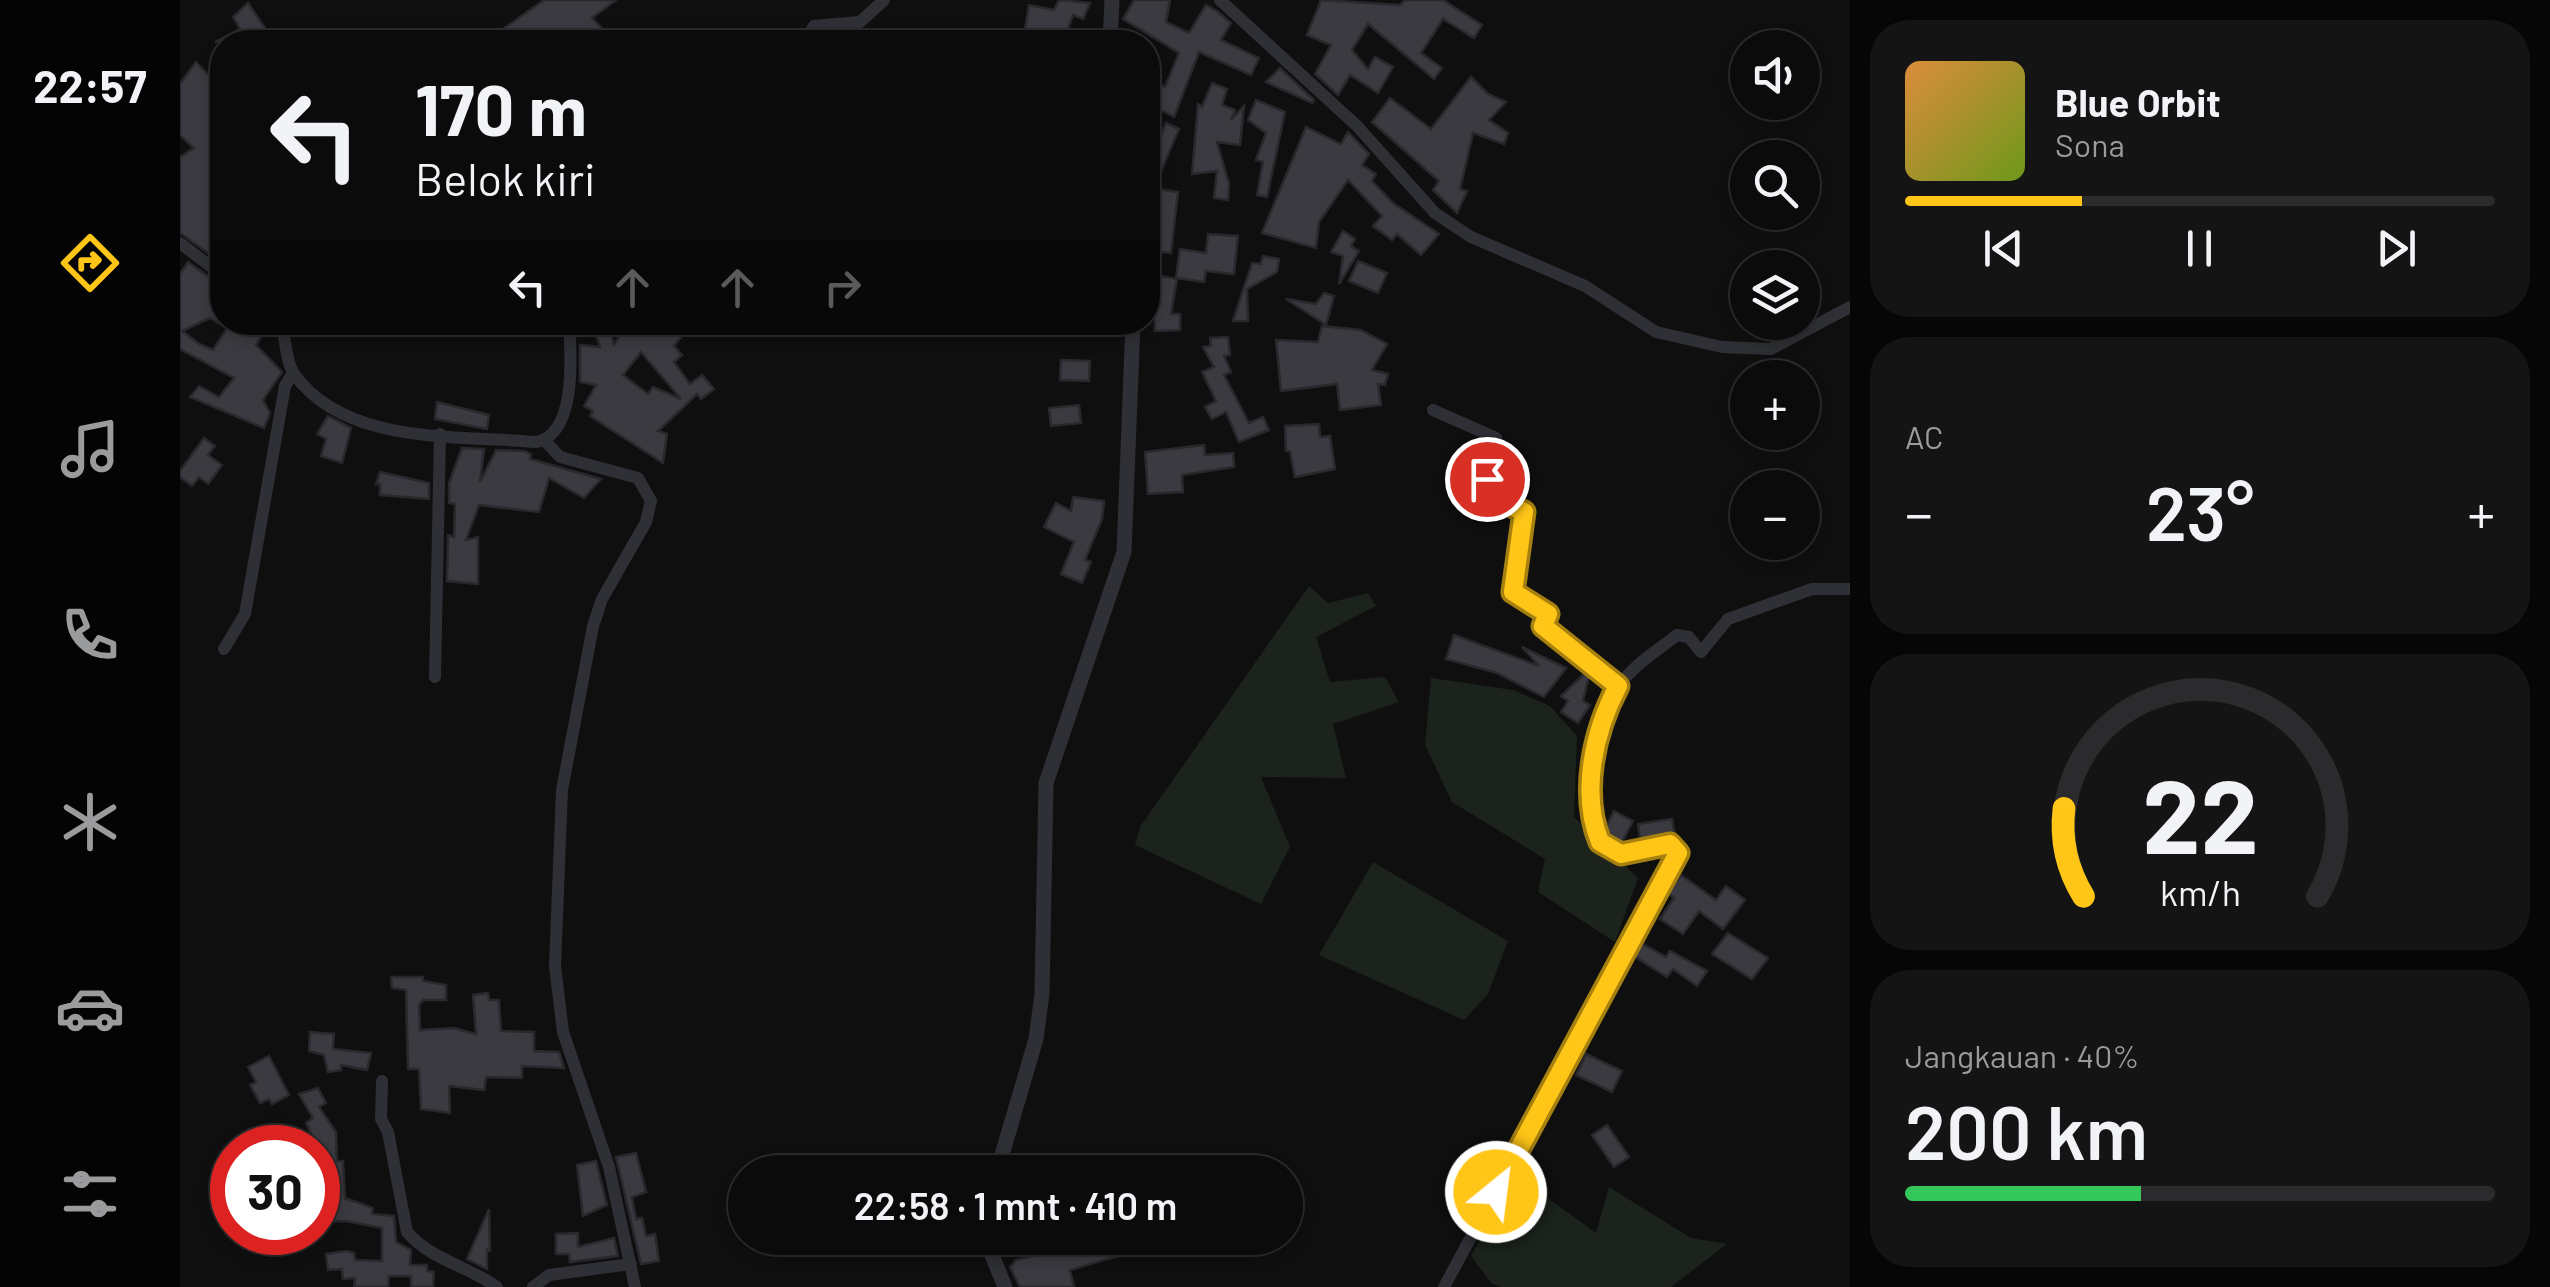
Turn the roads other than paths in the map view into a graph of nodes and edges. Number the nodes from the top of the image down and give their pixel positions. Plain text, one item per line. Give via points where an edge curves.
1 (884, 0) edge
2 (1112, 0) edge
3 (1220, 0) edge
4 (812, 30) edge
5 (1111, 30) edge
6 (180, 243) edge
7 (210, 266) edge
8 (1850, 308) edge
9 (284, 335) edge
10 (569, 335) edge
11 (1133, 335) edge
12 (293, 373) junction
13 (1432, 410) dead end
14 (440, 434) junction
15 (544, 441) junction
16 (1850, 589) edge
17 (224, 650) dead end
18 (435, 678) dead end
19 (1618, 686) junction
20 (382, 1081) dead end
21 (1002, 1155) edge
22 (992, 1255) edge
23 (631, 1264) junction
24 (497, 1287) edge
25 (533, 1287) edge
26 (635, 1287) edge
27 (1005, 1287) edge
28 (1444, 1287) edge

1 - 4 street via 860,22
2 - 5 street
3 - 8 street via 1357,126 1435,213 1471,237 1585,286 1656,332 1704,345 1771,348
6 - 7 street
9 - 12 street
10 - 15 street via 565,411
11 - 21 street via 1124,552 1046,783 1042,994 1036,1039
12 - 14 street via 356,423
12 - 17 street via 285,386 245,614
13 - 19 street via 1495,436 1488,491 1524,513 1513,592 1548,614 1543,626
14 - 15 street
14 - 18 street
15 - 23 street via 560,457 638,478 650,491 646,522 593,626 562,790 555,966 564,1032 594,1114
16 - 19 street via 1820,588 1728,620 1701,652 1689,637 1677,636
19 - 28 street via 1591,774 1594,827 1610,852 1670,844 1678,853
20 - 24 street via 381,1122 407,1232
22 - 27 street
23 - 25 street via 549,1275
23 - 26 street

